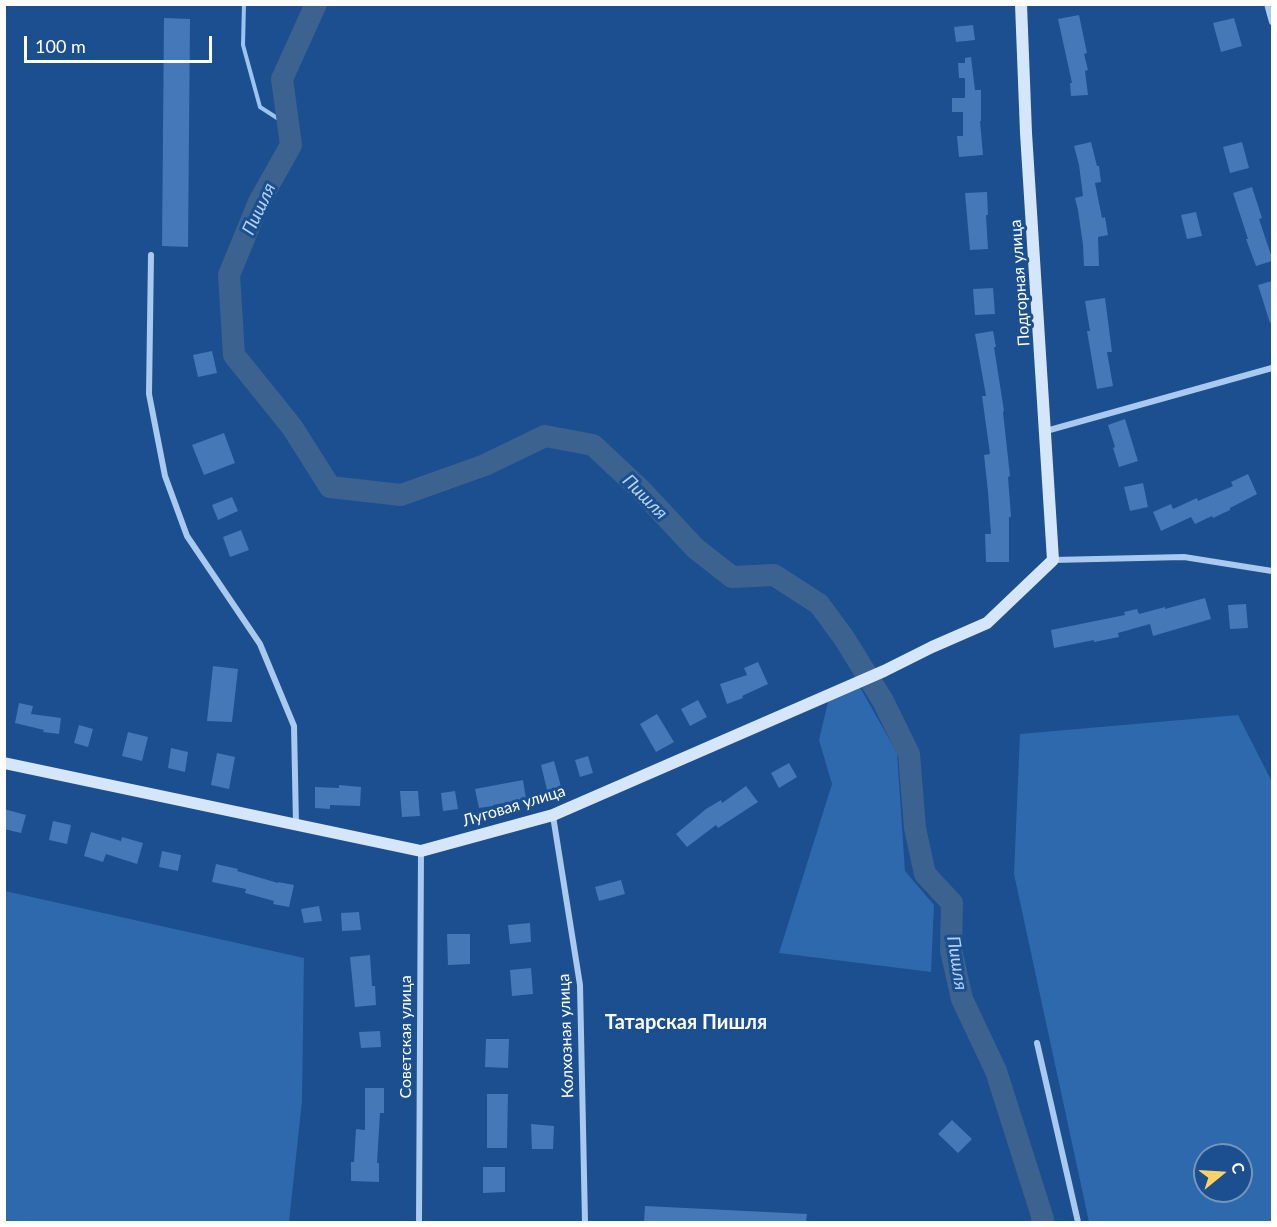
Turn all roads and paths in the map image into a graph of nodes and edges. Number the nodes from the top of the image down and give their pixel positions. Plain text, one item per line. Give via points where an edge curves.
1 (1021, 4) edge
2 (1267, 4) edge
3 (1272, 22) edge
4 (151, 255) dead end
5 (1272, 368) edge
6 (1046, 430) junction
7 (1053, 560) junction
8 (1272, 571) edge
9 (4, 763) edge
10 (553, 815) junction
11 (296, 825) junction
12 (421, 851) junction
13 (1036, 1043) dead end
14 (419, 1222) edge
15 (585, 1222) edge
16 (1078, 1222) edge

1 - 6 street, Подгорная улица
2 - 3 street
4 - 11 street via 149,394 165,476 187,536 260,644 294,726
5 - 6 street
6 - 7 street, Подгорная улица
7 - 8 street via 1184,557
7 - 10 street, Луговая улица via 987,623
9 - 11 street, Луговая улица
10 - 12 street, Луговая улица
10 - 15 street, Колхозная улица via 580,985
11 - 12 street, Луговая улица
12 - 14 street, Советская улица
13 - 16 street

